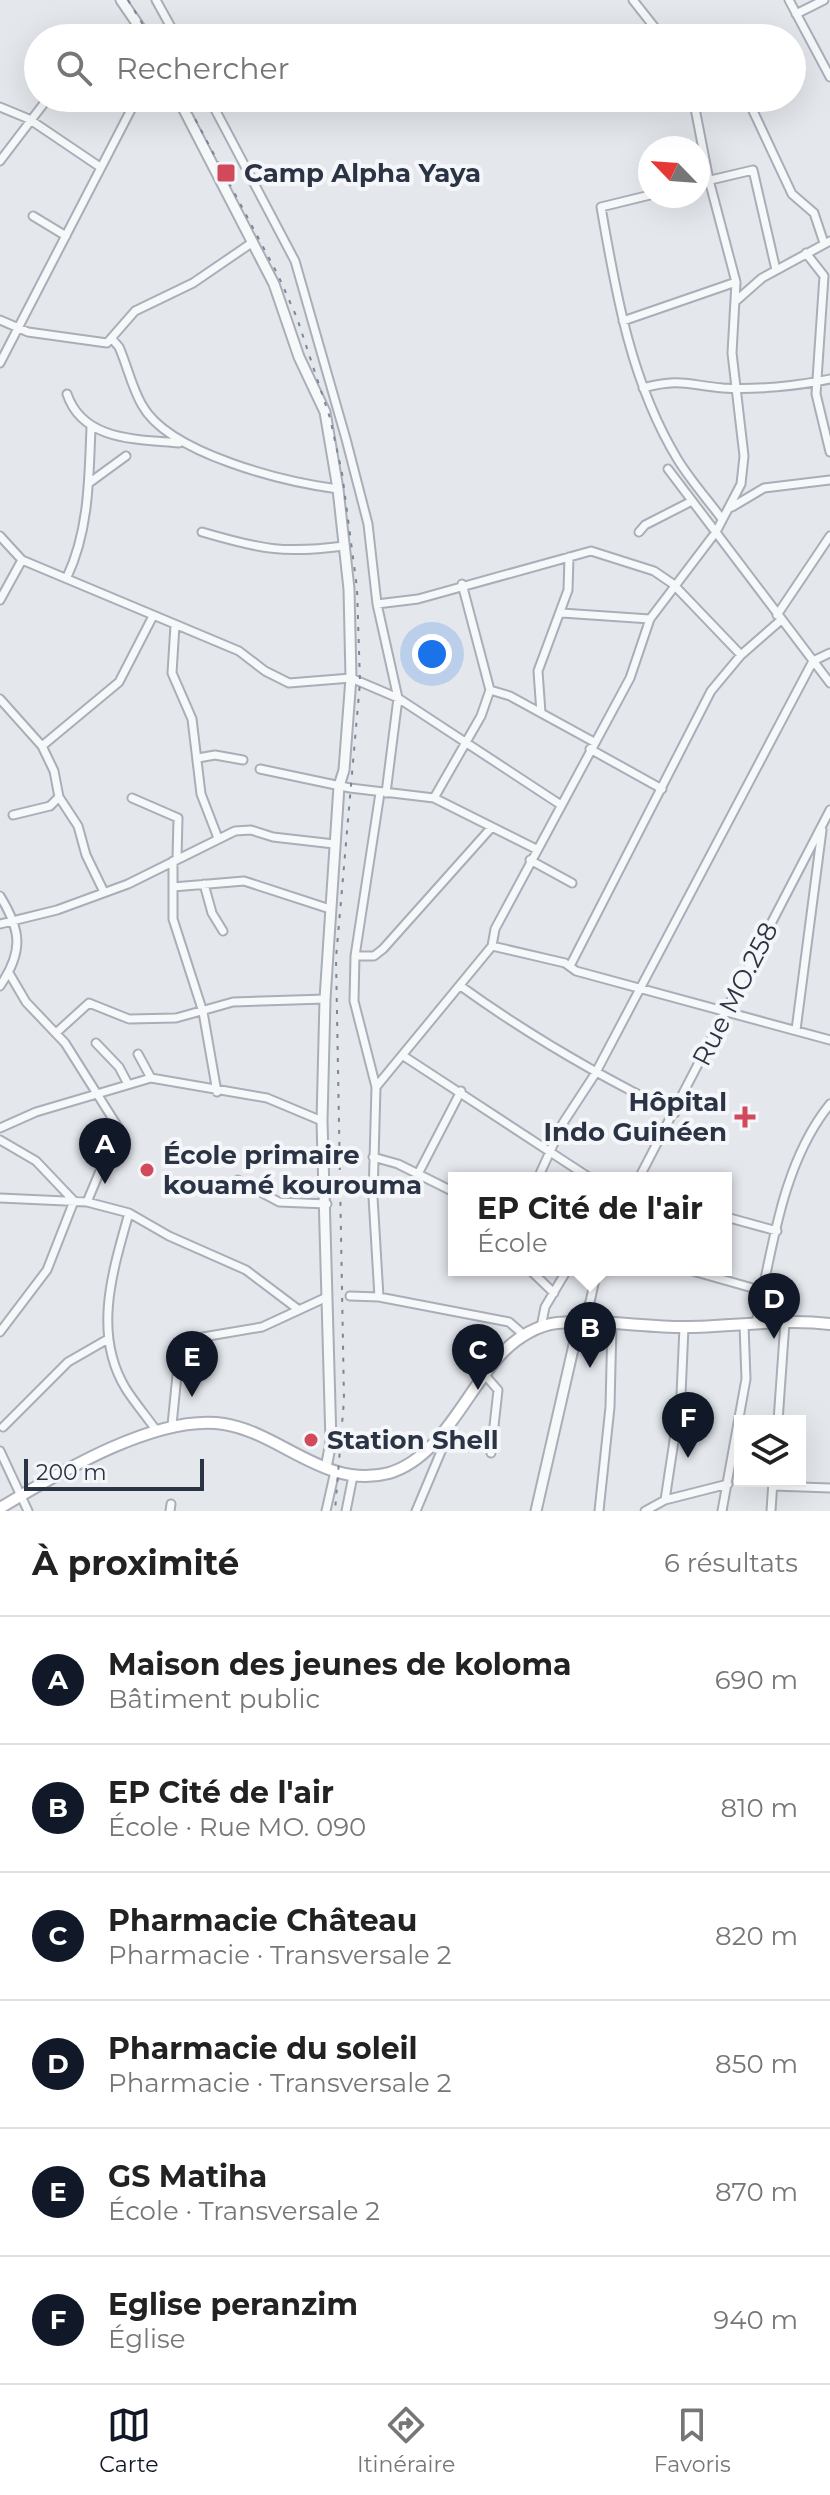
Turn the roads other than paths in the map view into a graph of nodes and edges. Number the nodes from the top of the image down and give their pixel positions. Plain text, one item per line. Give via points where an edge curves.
1 (121, 0) edge
2 (156, 0) edge
3 (633, 0) edge
4 (789, 0) edge
5 (824, 0) edge
6 (796, 14) junction
7 (138, 24) edge
8 (169, 24) edge
9 (652, 24) edge
10 (801, 24) edge
11 (806, 33) edge
12 (830, 77) edge
13 (0, 107) edge
14 (35, 112) edge
15 (129, 112) edge
16 (185, 112) edge
17 (216, 112) edge
18 (696, 112) edge
19 (754, 112) edge
20 (29, 119) junction
21 (700, 136) edge
22 (0, 161) edge
23 (100, 167) junction
24 (710, 180) edge
25 (710, 184) edge
26 (638, 198) edge
27 (33, 216) dead end
28 (66, 236) junction
29 (253, 242) junction
30 (827, 242) edge
31 (806, 253) junction
32 (776, 270) junction
33 (736, 282) junction
34 (737, 300) junction
35 (0, 320) edge
36 (623, 321) junction
37 (20, 329) junction
38 (113, 340) junction
39 (0, 363) edge
40 (830, 379) edge
41 (816, 382) junction
42 (738, 387) junction
43 (643, 388) junction
44 (67, 394) dead end
45 (91, 427) junction
46 (828, 438) edge
47 (181, 443) junction
48 (830, 452) edge
49 (126, 456) dead end
50 (668, 469) dead end
51 (830, 480) edge
52 (89, 483) junction
53 (338, 489) junction
54 (692, 501) junction
55 (730, 509) junction
56 (722, 519) junction
57 (202, 532) dead end
58 (639, 532) dead end
59 (716, 532) junction
60 (0, 536) edge
61 (830, 536) edge
62 (344, 546) junction
63 (569, 557) junction
64 (22, 560) junction
65 (67, 577) junction
66 (462, 584) junction
67 (673, 584) junction
68 (0, 600) edge
69 (377, 604) junction
70 (562, 613) junction
71 (153, 616) junction
72 (779, 617) junction
73 (650, 619) junction
74 (175, 625) junction
75 (830, 653) edge
76 (741, 655) junction
77 (813, 661) junction
78 (351, 678) junction
79 (830, 683) edge
80 (490, 690) junction
81 (398, 698) junction
82 (0, 699) edge
83 (541, 713) junction
84 (465, 745) junction
85 (592, 745) junction
86 (42, 746) junction
87 (198, 758) junction
88 (243, 760) dead end
89 (260, 769) dead end
90 (339, 786) junction
91 (662, 789) junction
92 (383, 793) junction
93 (59, 797) junction
94 (132, 798) dead end
95 (434, 798) junction
96 (561, 805) junction
97 (830, 810) edge
98 (13, 815) dead end
99 (823, 824) junction
100 (491, 828) junction
101 (218, 838) junction
102 (334, 844) junction
103 (536, 849) junction
104 (175, 860) junction
105 (530, 860) junction
106 (572, 883) dead end
107 (204, 884) junction
108 (173, 887) junction
109 (104, 892) junction
110 (0, 896) edge
111 (330, 909) junction
112 (14, 920) junction
113 (0, 924) edge
114 (223, 931) dead end
115 (492, 946) junction
116 (355, 956) junction
117 (570, 966) junction
118 (9, 973) junction
119 (0, 986) edge
120 (641, 986) junction
121 (462, 987) junction
122 (325, 999) junction
123 (726, 1011) junction
124 (203, 1012) junction
125 (796, 1030) junction
126 (56, 1033) junction
127 (830, 1040) edge
128 (96, 1043) dead end
129 (138, 1054) dead end
130 (405, 1057) junction
131 (595, 1074) junction
132 (151, 1078) junction
133 (128, 1084) junction
134 (376, 1087) junction
135 (461, 1091) junction
136 (217, 1092) junction
137 (97, 1096) junction
138 (830, 1104) edge
139 (675, 1113) junction
140 (322, 1121) junction
141 (0, 1128) edge
142 (0, 1140) edge
143 (551, 1151) junction
144 (373, 1157) junction
145 (541, 1172) edge
146 (581, 1172) edge
147 (642, 1172) edge
148 (418, 1174) junction
149 (238, 1180) dead end
150 (448, 1189) edge
151 (0, 1198) edge
152 (74, 1201) junction
153 (87, 1202) junction
154 (327, 1204) junction
155 (129, 1213) junction
156 (732, 1219) edge
157 (777, 1231) junction
158 (536, 1276) edge
159 (564, 1276) edge
160 (596, 1276) edge
161 (710, 1276) edge
162 (763, 1291) junction
163 (554, 1293) junction
164 (350, 1296) dead end
165 (327, 1297) junction
166 (379, 1297) junction
167 (299, 1310) junction
168 (785, 1322) junction
169 (579, 1323) junction
170 (612, 1323) junction
171 (750, 1324) junction
172 (830, 1324) edge
173 (541, 1327) junction
174 (684, 1327) junction
175 (0, 1332) edge
176 (524, 1335) junction
177 (108, 1339) junction
178 (484, 1374) junction
179 (778, 1415) edge
180 (172, 1425) junction
181 (1, 1428) edge
182 (444, 1429) junction
183 (156, 1430) junction
184 (0, 1451) edge
185 (491, 1453) dead end
186 (330, 1470) junction
187 (353, 1476) junction
188 (728, 1484) junction
189 (806, 1486) edge
190 (773, 1487) edge
191 (830, 1488) edge
192 (23, 1494) junction
193 (665, 1500) junction
194 (0, 1508) edge
195 (28, 1511) edge
196 (326, 1511) edge
197 (346, 1511) edge
198 (416, 1511) edge
199 (536, 1511) edge
200 (599, 1511) edge
201 (645, 1511) edge
202 (722, 1511) edge
203 (771, 1511) edge

1 - 7 street
2 - 8 street
3 - 9 street
4 - 6 street
5 - 6 street
6 - 10 street
11 - 12 street
13 - 20 street
14 - 20 street
15 - 23 street
16 - 29 street
17 - 69 street via 295,261 368,524
18 - 21 street
19 - 30 street via 792,194 814,213
20 - 22 street
20 - 23 street
23 - 28 street
24 - 32 street via 753,170
25 - 33 street
26 - 36 street via 601,207
27 - 28 street
28 - 37 street
29 - 38 street via 193,283 135,311
29 - 53 street via 325,412
30 - 31 street
31 - 32 street
31 - 41 street via 824,276
32 - 34 street
33 - 34 street
33 - 36 street
34 - 42 street via 732,353
35 - 37 street
36 - 43 street
37 - 38 street via 74,340
37 - 39 street
38 - 47 street via 142,407
40 - 41 street
41 - 42 street
41 - 46 street
42 - 43 street via 696,381
42 - 55 street via 744,456 741,484
43 - 56 street via 678,459
44 - 45 street via 74,413
45 - 47 street via 129,438
45 - 52 street
46 - 48 street
47 - 53 street via 253,471
49 - 52 street
50 - 54 street
51 - 55 street via 764,488
52 - 65 street via 79,553
53 - 62 street
54 - 58 street
54 - 59 street
55 - 56 street
56 - 59 street
57 - 62 street via 291,553
59 - 67 street
59 - 72 street
60 - 64 street
61 - 72 street
62 - 78 street
63 - 66 street
63 - 67 street via 591,551 654,571
63 - 70 street
64 - 65 street
64 - 68 street
65 - 71 street
66 - 69 street via 418,599
66 - 80 street
67 - 73 street
67 - 76 street
69 - 81 street
70 - 73 street
70 - 83 street via 538,671
71 - 74 street
71 - 86 street via 119,682
72 - 76 street
72 - 77 street
73 - 85 street via 630,678
74 - 78 street via 239,651 289,683
74 - 87 street via 172,673 192,719
75 - 77 street
76 - 91 street via 711,691
77 - 79 street
77 - 120 street
78 - 81 street
78 - 90 street
80 - 83 street
80 - 84 street
81 - 84 street
81 - 92 street
82 - 86 street
83 - 85 street
84 - 95 street
84 - 96 street
85 - 91 street
85 - 96 street
86 - 93 street
87 - 88 street
87 - 101 street via 201,794
89 - 90 street
90 - 92 street
90 - 102 street
91 - 117 street
92 - 95 street
92 - 116 street
93 - 98 street via 50,806
93 - 109 street via 78,826
94 - 104 street via 178,818
95 - 100 street
96 - 103 street
97 - 99 street, Rue MO.258
99 - 123 street, Rue MO.258
99 - 125 street
100 - 103 street
100 - 116 street via 383,949 374,956
101 - 102 street via 251,830
101 - 104 street
102 - 111 street
103 - 105 street
104 - 108 street
104 - 109 street
105 - 106 street
105 - 115 street via 495,929
107 - 108 street
107 - 111 street via 244,881
107 - 114 street
108 - 124 street via 173,919
109 - 112 street
110 - 112 street
111 - 122 street
112 - 113 street
112 - 118 street via 17,942
115 - 117 street
115 - 121 street
116 - 134 street via 354,1001
117 - 120 street
118 - 119 street
118 - 126 street via 26,1002
120 - 123 street
120 - 131 street
121 - 130 street
121 - 131 street
122 - 124 street via 233,1002
122 - 140 street
123 - 125 street
123 - 139 street, Rue MO.258
124 - 126 street via 129,1019 88,1003
124 - 136 street
125 - 127 street
126 - 137 street
128 - 133 street
129 - 132 street
130 - 134 street
130 - 135 street
131 - 139 street
131 - 143 street
132 - 133 street
132 - 136 street
133 - 137 street
134 - 144 street
135 - 143 street
135 - 148 street
136 - 140 street via 267,1098
137 - 141 street
137 - 153 street via 123,1137
138 - 157 street via 804,1144
139 - 147 street, Rue MO.258
140 - 154 street
142 - 152 street via 36,1161
143 - 145 street
143 - 146 street
144 - 148 street
144 - 166 street
148 - 150 street
149 - 154 street via 279,1202
151 - 152 street
152 - 153 street
152 - 175 street via 47,1270
153 - 155 street
154 - 165 street
155 - 167 street via 246,1270
155 - 177 street via 106,1316
156 - 157 street
157 - 162 street
158 - 163 street
159 - 163 street
160 - 169 street
161 - 162 street
162 - 171 street
163 - 173 street
164 - 166 street
165 - 167 street
165 - 186 street
166 - 176 street via 509,1322
167 - 180 street via 262,1327 197,1338 178,1365
168 - 171 main road
168 - 172 main road
168 - 179 street
169 - 170 main road
169 - 173 main road
169 - 199 street
170 - 174 main road
170 - 200 street
171 - 174 main road
171 - 188 street
173 - 176 main road
174 - 193 street via 681,1395
176 - 178 main road
177 - 181 street via 68,1362
177 - 183 street via 125,1388
178 - 182 main road
178 - 185 street via 498,1390
180 - 183 main road
180 - 186 main road via 222,1423 247,1430
182 - 187 main road via 392,1472
182 - 198 street via 445,1442
183 - 192 main road
184 - 192 street
186 - 187 main road
186 - 196 street
187 - 197 street
188 - 193 street
188 - 202 street
189 - 191 street
190 - 203 street
192 - 194 main road
192 - 195 street
193 - 201 street

